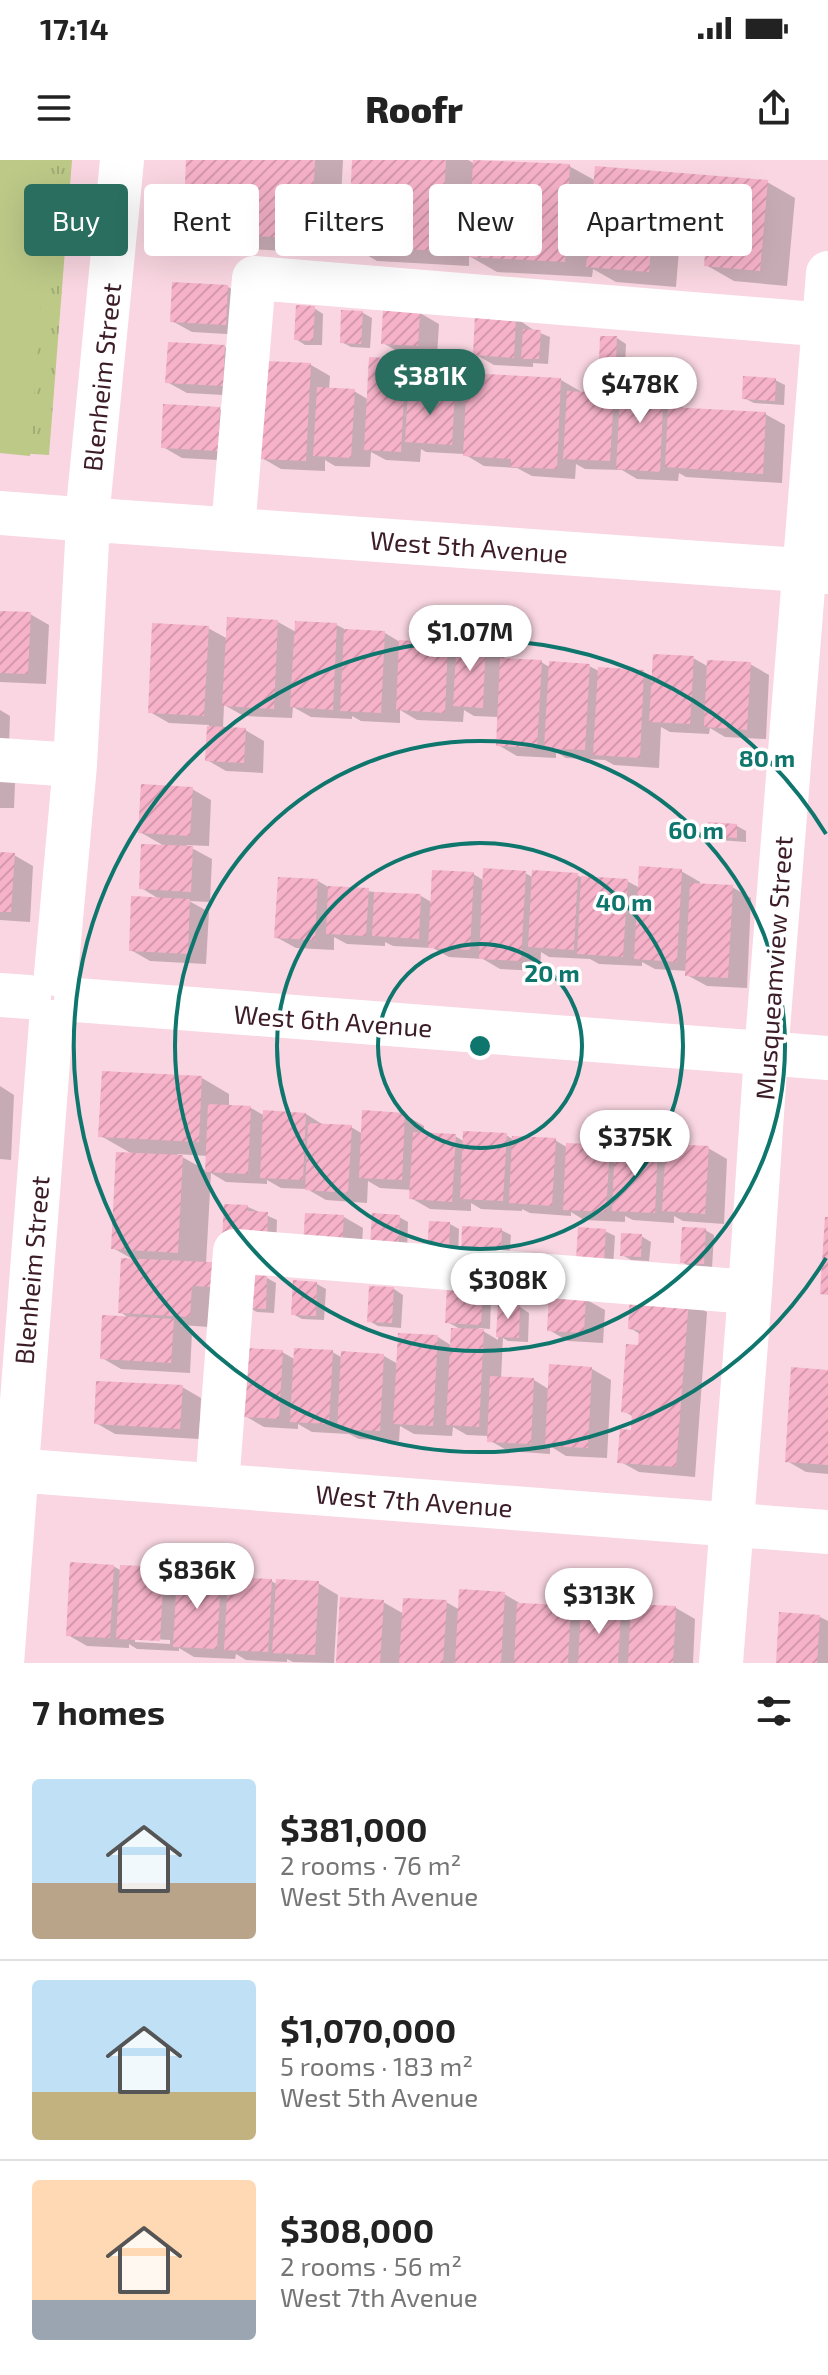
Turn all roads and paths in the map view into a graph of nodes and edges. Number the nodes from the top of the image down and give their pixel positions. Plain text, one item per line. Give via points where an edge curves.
1 (122, 160) edge
2 (828, 273) edge
3 (826, 325) edge
4 (0, 513) edge
5 (88, 520) junction
6 (233, 529) junction
7 (816, 571) edge
8 (0, 760) edge
9 (75, 765) junction
10 (42, 998) edge
11 (766, 1054) junction
12 (828, 1058) edge
13 (17, 1241) edge
14 (750, 1292) junction
15 (8, 1469) edge
16 (217, 1485) junction
17 (733, 1525) junction
18 (828, 1532) edge
19 (2, 1663) edge
20 (721, 1663) edge

1 - 5 street, Blenheim Street
2 - 3 street, Musqueamview Street
3 - 6 street via 254,278
3 - 7 street, Musqueamview Street
4 - 5 street, West 5th Avenue
5 - 6 street, West 5th Avenue
5 - 9 street, Blenheim Street
6 - 7 street, West 5th Avenue
7 - 11 street, Musqueamview Street
8 - 9 street
9 - 10 street, Blenheim Street
10 - 11 street, West 6th Avenue
10 - 13 street, Blenheim Street
11 - 12 street, West 6th Avenue
11 - 14 street, Musqueamview Street
13 - 15 street, Blenheim Street
14 - 16 street via 235,1251
14 - 17 street, Musqueamview Street
15 - 16 street, West 7th Avenue
15 - 19 street, Blenheim Street
16 - 17 street, West 7th Avenue
17 - 18 street, West 7th Avenue
17 - 20 street, Musqueamview Street

